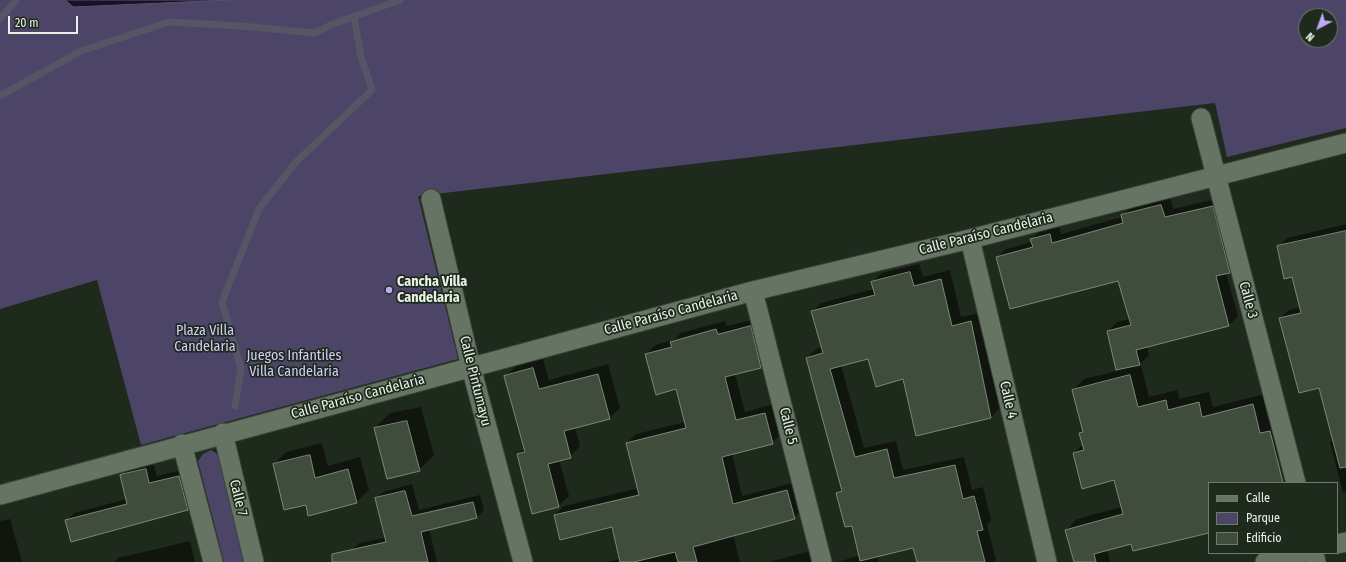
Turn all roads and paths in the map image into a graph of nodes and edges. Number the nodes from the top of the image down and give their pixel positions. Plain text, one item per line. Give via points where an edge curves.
1 (1201, 118) dead end
2 (1346, 144) edge
3 (1216, 175) junction
4 (432, 199) dead end
5 (970, 239) junction
6 (753, 291) junction
7 (471, 367) junction
8 (222, 433) junction
9 (182, 444) junction
10 (1296, 482) edge
11 (0, 495) edge
12 (1297, 554) edge
13 (213, 562) edge
14 (254, 562) edge
15 (524, 562) edge
16 (822, 562) edge
17 (1047, 562) edge
18 (1265, 562) edge

1 - 3 street, Calle 3
2 - 3 street, Calle Paraíso Candelaria
3 - 5 street, Calle Paraíso Candelaria
3 - 10 street, Calle 3
4 - 7 street, Calle Pintumayu
5 - 6 street, Calle Paraíso Candelaria
5 - 17 street, Calle 4
6 - 7 street, Calle Paraíso Candelaria
6 - 16 street, Calle 5
7 - 8 street, Calle Paraíso Candelaria
7 - 15 street, Calle Pintumayu
8 - 9 street, Calle Paraíso Candelaria
8 - 14 street, Calle 7
9 - 11 street, Calle Paraíso Candelaria
9 - 13 street
12 - 18 street

